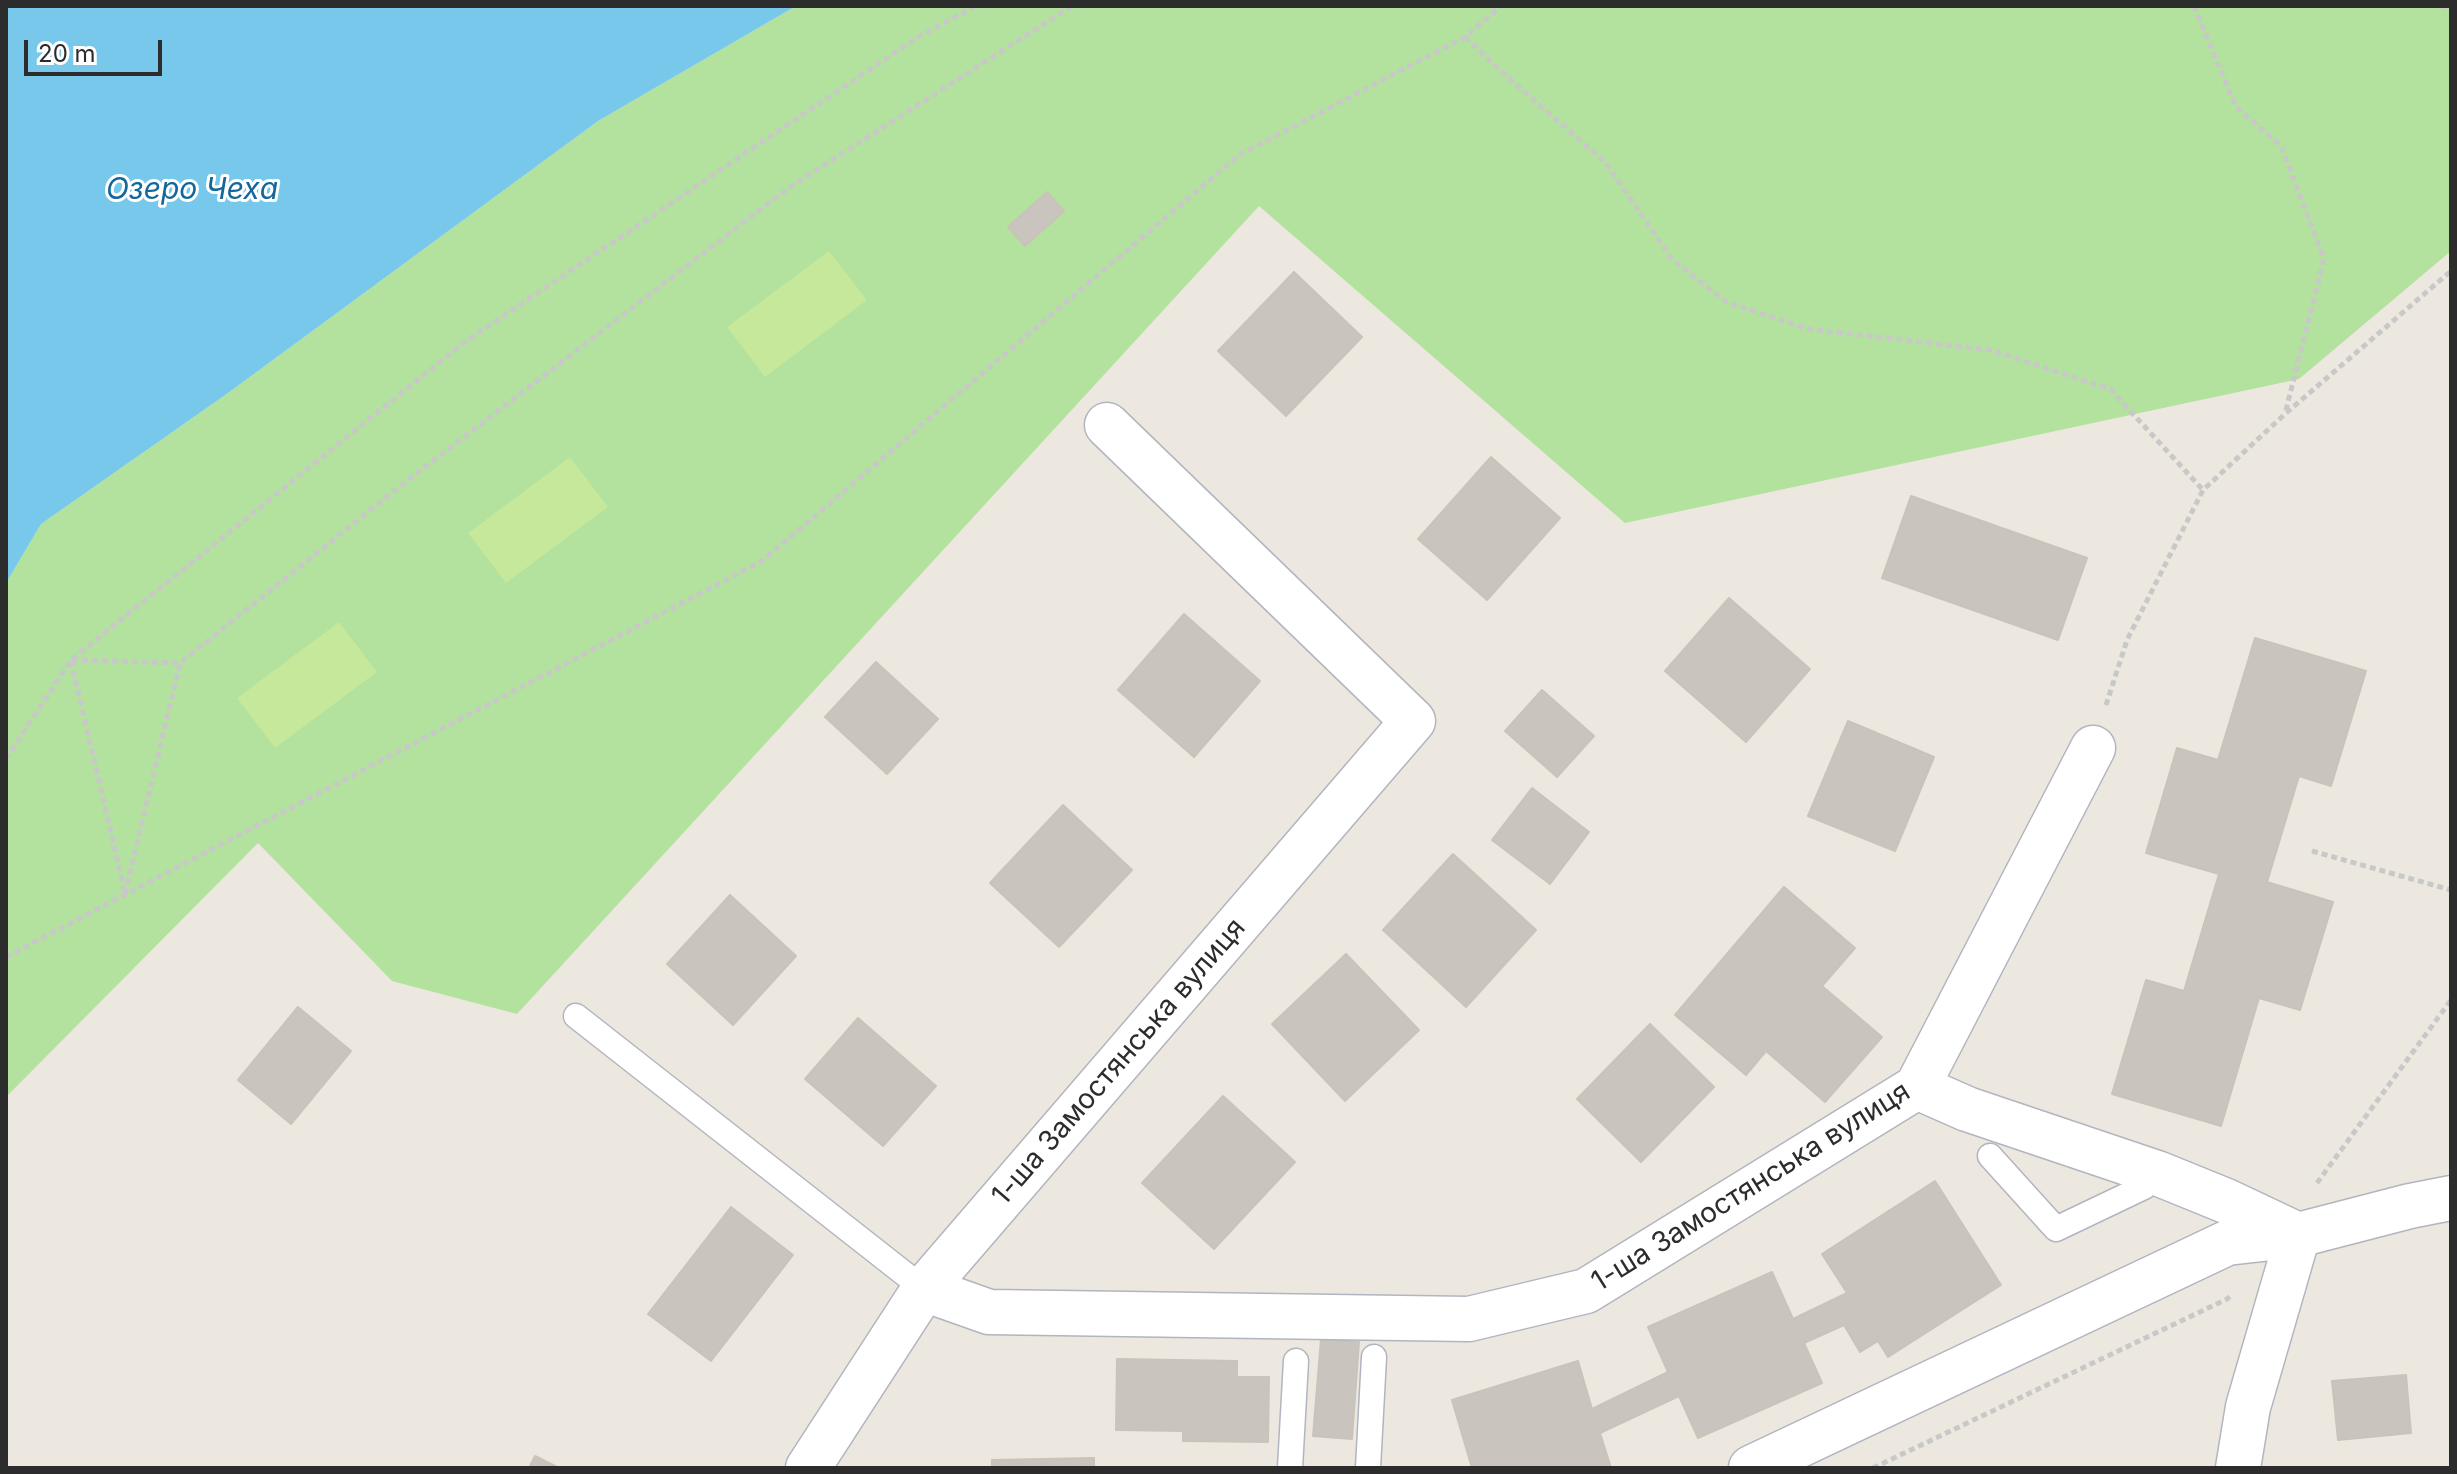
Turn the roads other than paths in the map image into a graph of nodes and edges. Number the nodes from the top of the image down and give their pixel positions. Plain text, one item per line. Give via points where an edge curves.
1 (1107, 425) dead end
2 (2093, 748) road end
3 (576, 1016) dead end
4 (1917, 1087) junction
5 (1990, 1156) dead end
6 (2157, 1173) junction
7 (2451, 1198) edge
8 (2298, 1235) junction
9 (924, 1289) junction
10 (1374, 1357) dead end
11 (1296, 1361) dead end
12 (808, 1468) edge
13 (1290, 1468) edge
14 (1368, 1468) edge
15 (1751, 1468) edge
16 (2238, 1468) edge

1 - 9 street, 1-ша Замостянська вулиця via 1413,721
2 - 4 street, 1-ша Замостянська вулиця
3 - 9 lane
4 - 6 street
4 - 9 street, 1-ша Замостянська вулиця via 1586,1291 1469,1319 989,1312
5 - 6 lane via 2056,1229 2144,1187
6 - 8 street
7 - 8 street
8 - 15 street via 2227,1243
8 - 16 street via 2248,1407
9 - 12 street, 1-ша Замостянська вулиця
10 - 14 lane
11 - 13 lane

